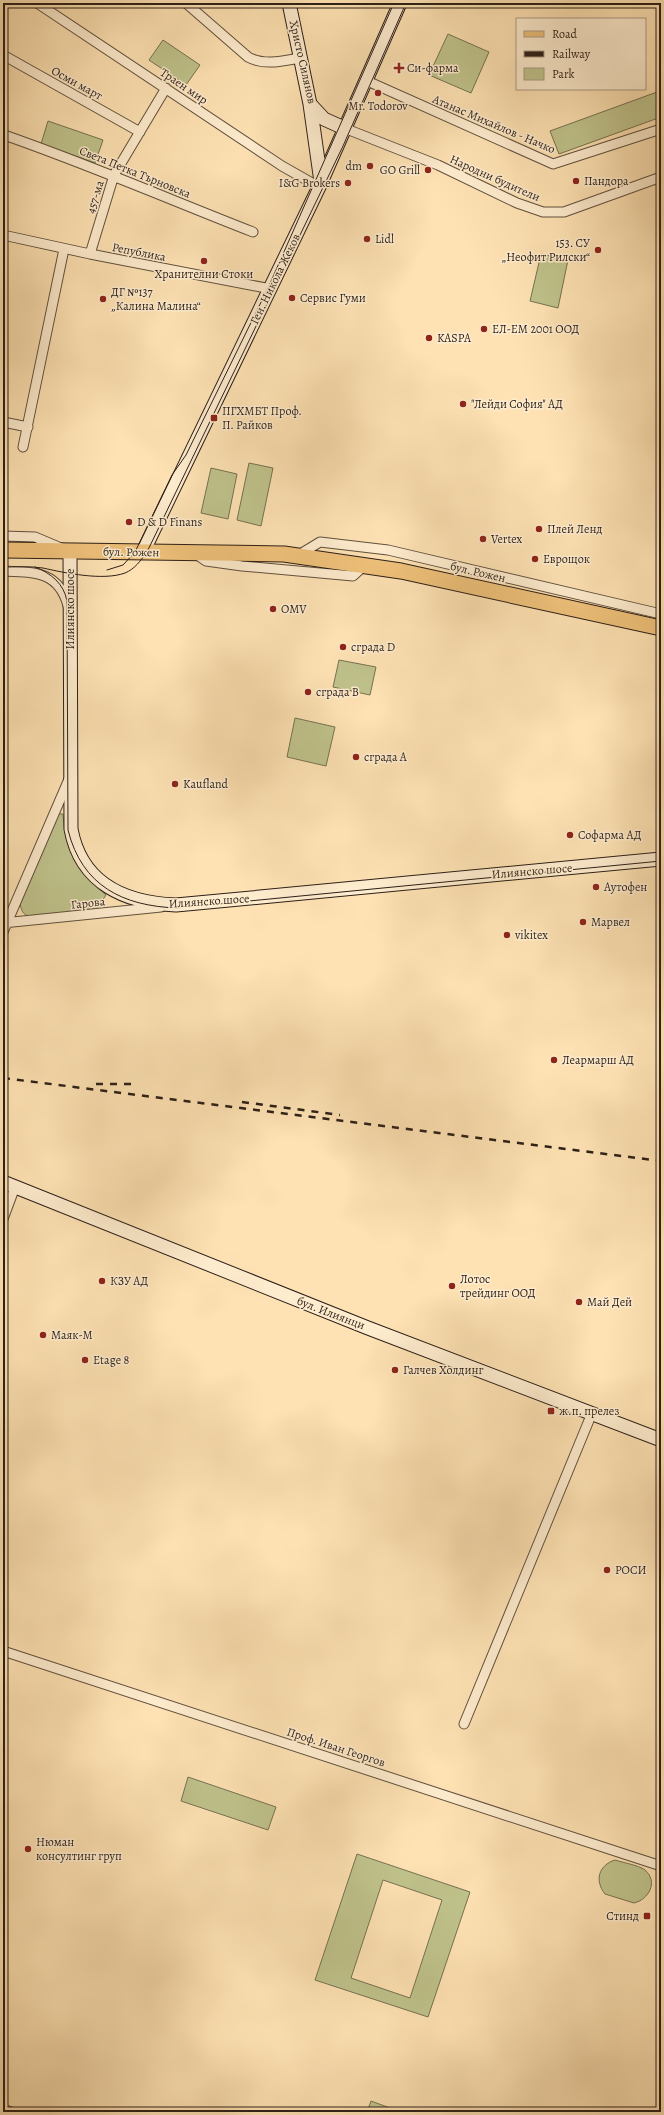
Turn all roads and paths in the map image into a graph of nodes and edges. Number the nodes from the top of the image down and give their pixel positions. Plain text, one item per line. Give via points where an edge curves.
1 (37, 3) edge
2 (186, 3) edge
3 (289, 3) edge
4 (400, 3) edge
5 (3, 55) edge
6 (300, 58) junction
7 (365, 80) junction
8 (166, 88) junction
9 (310, 104) junction
10 (344, 128) junction
11 (661, 129) edge
12 (140, 132) junction
13 (7, 136) dead end
14 (114, 175) junction
15 (661, 177) edge
16 (320, 185) junction
17 (253, 232) dead end
18 (3, 235) edge
19 (64, 249) junction
20 (90, 254) junction
21 (271, 289) junction
22 (3, 422) edge
23 (28, 426) junction
24 (24, 447) dead end
25 (3, 536) edge
26 (3, 550) edge
27 (70, 551) junction
28 (143, 552) junction
29 (193, 553) junction
30 (296, 556) junction
31 (366, 564) junction
32 (3, 571) edge
33 (661, 614) edge
34 (70, 615) junction
35 (661, 628) edge
36 (70, 776) junction
37 (661, 859) edge
38 (176, 905) junction
39 (4, 926) edge
40 (3, 1182) edge
41 (15, 1187) junction
42 (3, 1219) edge
43 (592, 1413) junction
44 (661, 1440) edge
45 (3, 1651) edge
46 (464, 1724) dead end
47 (661, 1866) edge
48 (3, 2109) edge
49 (11, 2112) edge

1 - 8 street, Траен мир
2 - 6 street via 256,62
3 - 6 street, Христо Силянов
4 - 7 street, Ген. Никола Жеков
5 - 12 street, Осми март
6 - 9 street, Христо Силянов
7 - 10 street, Ген. Никола Жеков
7 - 11 street, Атанас Михайлов - Начко via 553,164
8 - 12 street, 457-ма
8 - 16 street, Траен мир via 282,166
9 - 10 street, Христо Силянов via 324,119
9 - 16 street
10 - 15 street, Народни будители via 438,165 517,203 543,212 564,212
10 - 16 street, Ген. Никола Жеков
12 - 14 street, 457-ма
13 - 14 street, Света Петка Търновска
14 - 17 street, Света Петка Търновска
14 - 20 street, 457-ма
16 - 21 street, Ген. Никола Жеков
18 - 19 street, Република
19 - 20 street, Република
19 - 23 street
20 - 21 street, Република
21 - 28 street, Ген. Никола Жеков
22 - 23 street
23 - 24 street
25 - 27 street, бул. Рожен via 35,537
26 - 27 main road, бул. Рожен
27 - 28 main road, бул. Рожен
27 - 34 street, Илиянско шосе
28 - 29 main road, бул. Рожен
29 - 30 main road, бул. Рожен
29 - 31 street, бул. Рожен via 206,560 353,576
30 - 31 main road, бул. Рожен
30 - 33 street, бул. Рожен via 320,542 388,550
31 - 35 main road, бул. Рожен
32 - 34 street via 46,575 63,593
34 - 36 street, Илиянско шосе
36 - 38 street, Илиянско шосе via 73,838 79,855 90,871 105,886 132,900
36 - 39 street
37 - 38 street, Илиянско шосе
38 - 39 street, Гарова
40 - 41 street, бул. Илиянци
41 - 42 street
41 - 43 street, бул. Илиянци via 354,1323
43 - 44 street, бул. Илиянци
43 - 46 street
45 - 47 street, Проф. Иван Георгов
48 - 49 street

